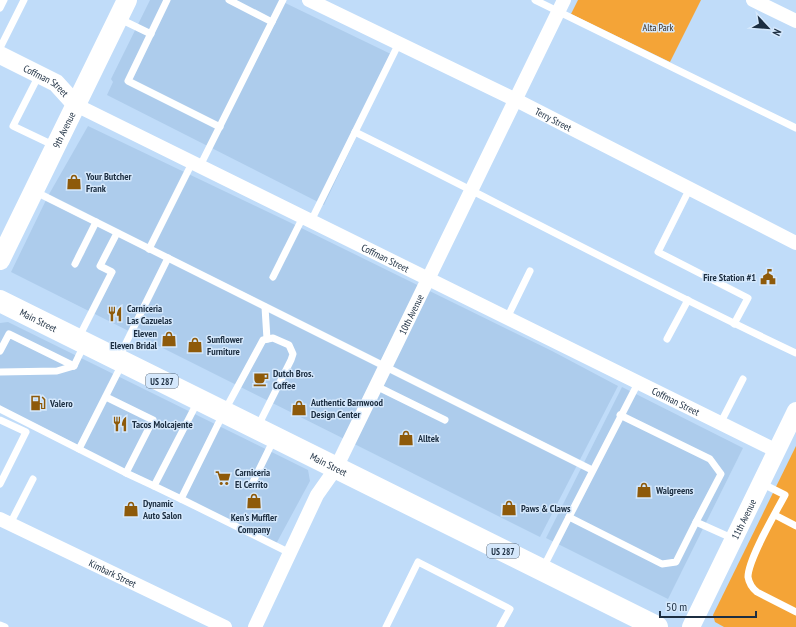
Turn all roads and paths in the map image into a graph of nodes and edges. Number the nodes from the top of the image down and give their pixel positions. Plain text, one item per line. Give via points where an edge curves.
1 (4, 0) edge
2 (24, 0) edge
3 (127, 0) edge
4 (168, 0) edge
5 (228, 0) edge
6 (283, 0) edge
7 (309, 0) edge
8 (535, 0) edge
9 (753, 0) edge
10 (562, 6) edge
11 (0, 8) edge
12 (118, 18) junction
13 (272, 22) junction
14 (796, 22) edge
15 (150, 34) junction
16 (399, 44) junction
17 (0, 48) edge
18 (0, 55) edge
19 (39, 75) junction
20 (516, 100) junction
21 (76, 105) junction
22 (220, 127) junction
23 (796, 128) edge
24 (355, 132) junction
25 (55, 146) junction
26 (196, 164) junction
27 (472, 189) junction
28 (689, 190) junction
29 (34, 191) junction
30 (307, 219) junction
31 (96, 222) junction
32 (117, 233) junction
33 (796, 243) edge
34 (149, 249) junction
35 (168, 258) junction
36 (0, 260) edge
37 (76, 264) dead end
38 (530, 271) dead end
39 (273, 276) dead end
40 (428, 279) junction
41 (688, 300) junction
42 (0, 301) edge
43 (265, 307) junction
44 (507, 318) junction
45 (734, 324) junction
46 (267, 339) junction
47 (667, 339) dead end
48 (81, 341) junction
49 (0, 351) edge
50 (796, 354) edge
51 (120, 360) junction
52 (74, 366) junction
53 (385, 367) junction
54 (0, 372) edge
55 (743, 379) dead end
56 (638, 383) junction
57 (376, 386) junction
58 (106, 397) junction
59 (199, 399) junction
60 (0, 409) edge
61 (796, 411) edge
62 (224, 412) junction
63 (620, 415) junction
64 (0, 420) edge
65 (445, 420) dead end
66 (720, 424) junction
67 (266, 433) junction
68 (782, 444) junction
69 (79, 449) junction
70 (336, 468) junction
71 (592, 470) junction
72 (126, 473) junction
73 (33, 479) dead end
74 (253, 482) dead end
75 (761, 483) junction
76 (0, 484) edge
77 (154, 486) junction
78 (181, 500) junction
79 (775, 515) junction
80 (569, 517) junction
81 (5, 521) edge
82 (696, 522) junction
83 (796, 526) edge
84 (734, 539) junction
85 (290, 553) junction
86 (542, 570) junction
87 (796, 612) edge
88 (0, 625) edge
89 (5, 627) edge
90 (225, 627) edge
91 (255, 627) edge
92 (386, 627) edge
93 (500, 627) edge
94 (657, 627) edge
95 (691, 627) edge

1 - 11 lane
2 - 17 lane
3 - 12 main road, 9th Avenue
4 - 15 lane
5 - 13 lane
6 - 13 lane
7 - 16 street, Terry Street
8 - 10 lane
9 - 14 street
10 - 20 street, 10th Avenue
10 - 23 lane
12 - 15 lane
12 - 21 main road, 9th Avenue
13 - 22 lane
15 - 22 lane via 128,81
16 - 20 street, Terry Street
16 - 24 lane
18 - 19 street, Coffman Street
19 - 21 street, Coffman Street via 56,83
19 - 25 lane via 13,126
20 - 27 street, 10th Avenue
20 - 28 street, Terry Street
21 - 25 main road, 9th Avenue
21 - 26 street, Coffman Street
22 - 26 lane
24 - 27 lane
24 - 30 lane
25 - 29 main road, 9th Avenue
26 - 30 street, Coffman Street
26 - 34 lane
27 - 40 street, 10th Avenue
27 - 41 lane
28 - 33 street, Terry Street
28 - 45 lane via 658,252 748,298
29 - 31 lane
29 - 36 main road, 9th Avenue
30 - 39 lane
30 - 40 street, Coffman Street
31 - 32 lane
31 - 37 lane
32 - 34 lane
32 - 48 lane via 100,266 112,272
34 - 35 lane
35 - 43 lane
35 - 51 lane
38 - 44 lane
40 - 44 street, Coffman Street
40 - 53 street, 10th Avenue
41 - 45 lane
41 - 47 lane
42 - 48 highway, Main Street / US 287
43 - 46 lane
43 - 53 lane
44 - 56 street, Coffman Street
45 - 50 lane
46 - 62 lane via 263,340
46 - 67 lane via 273,338 289,345 293,354
48 - 51 highway, Main Street / US 287
48 - 52 lane
49 - 52 lane via 8,334
51 - 58 lane
51 - 59 highway, Main Street / US 287
52 - 54 lane via 50,371
53 - 57 street, 10th Avenue
53 - 71 lane
55 - 66 lane
56 - 63 lane
56 - 66 street, Coffman Street
57 - 65 lane
57 - 70 street, 10th Avenue
58 - 69 lane
58 - 72 lane via 153,420
59 - 62 highway, Main Street / US 287
59 - 77 lane
60 - 69 lane
61 - 68 street, 11th Avenue
62 - 67 highway, Main Street / US 287
62 - 78 lane
63 - 71 lane
63 - 82 lane via 710,459 721,474
64 - 76 lane via 26,432
66 - 68 street, Coffman Street
67 - 70 highway, Main Street / US 287
67 - 74 lane
68 - 75 street, 11th Avenue
69 - 72 lane
70 - 85 street, 10th Avenue via 317,495
70 - 86 highway, Main Street / US 287
71 - 80 lane
72 - 77 lane
73 - 81 lane
75 - 79 lane via 785,495
75 - 84 street, 11th Avenue
77 - 78 lane
78 - 85 lane
79 - 83 lane
79 - 87 lane via 751,563 749,579 757,592
80 - 82 lane via 662,564 676,562
80 - 86 lane
81 - 90 street, Kimbark Street
82 - 84 lane
84 - 95 street, 11th Avenue
85 - 91 street, 10th Avenue
86 - 94 highway, Main Street / US 287
88 - 89 lane
92 - 93 lane via 418,562 510,609

